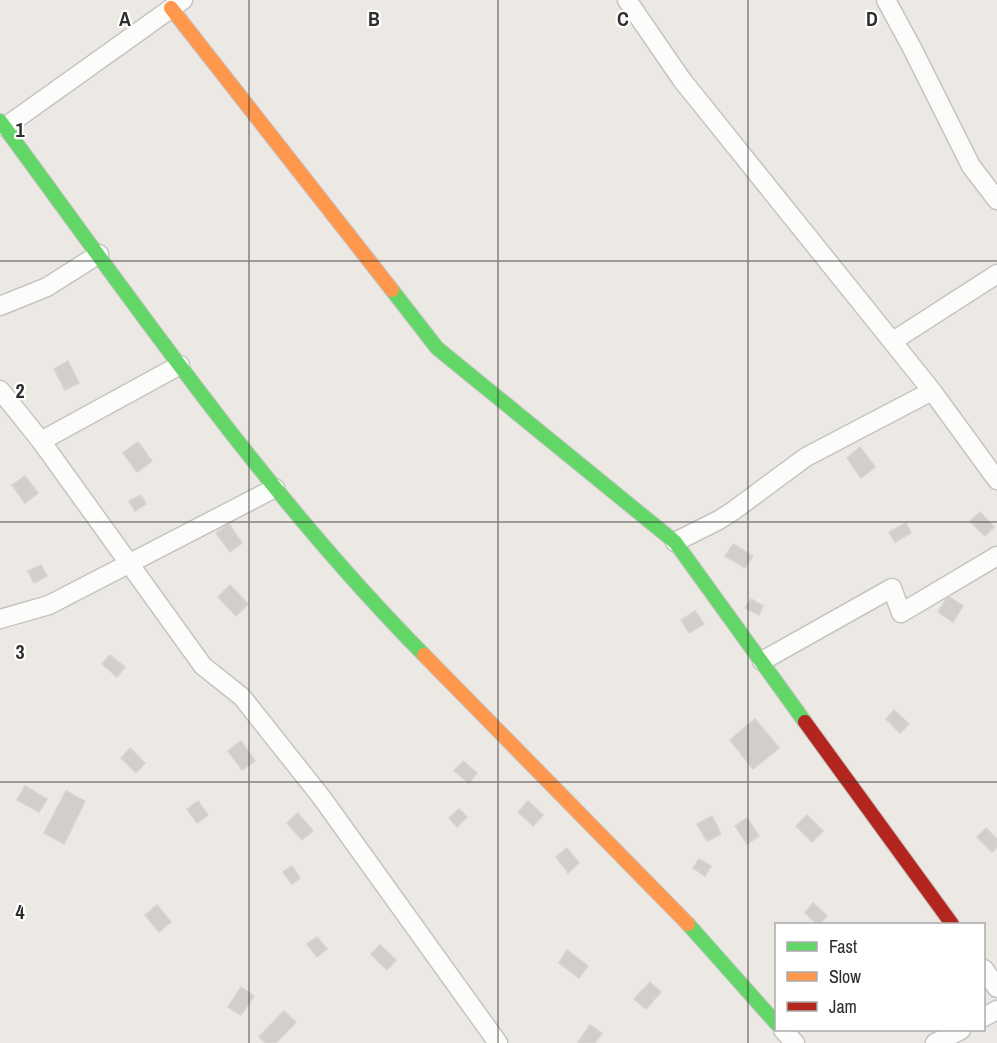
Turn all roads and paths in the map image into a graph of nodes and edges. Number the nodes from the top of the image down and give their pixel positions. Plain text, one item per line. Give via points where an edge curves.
1 (627, 0) edge
2 (886, 0) edge
3 (177, 4) edge
4 (2, 124) edge
5 (997, 200) edge
6 (99, 254) junction
7 (997, 274) edge
8 (0, 306) edge
9 (894, 341) junction
10 (180, 365) junction
11 (0, 390) edge
12 (932, 391) junction
13 (41, 441) junction
14 (997, 480) edge
15 (275, 488) junction
16 (675, 542) junction
17 (997, 555) edge
18 (128, 563) junction
19 (0, 619) edge
20 (762, 661) junction
21 (951, 923) edge
22 (985, 970) edge
23 (997, 988) edge
24 (775, 1021) edge
25 (785, 1031) edge
26 (957, 1031) edge
27 (498, 1043) edge
28 (795, 1043) edge
29 (935, 1043) edge

1 - 9 street via 682,80
2 - 5 street via 971,166
3 - 4 street
3 - 16 street via 437,348
4 - 6 street
6 - 8 street via 47,287
6 - 10 street
7 - 9 street
9 - 12 street
10 - 13 street
10 - 15 street
11 - 13 street
12 - 14 street
12 - 16 street via 806,457 726,516
13 - 18 street
15 - 18 street
15 - 24 street via 404,635 679,914
16 - 20 street
17 - 20 street via 901,613 892,588
18 - 19 street via 49,604
18 - 27 street via 202,666 242,697 322,798
20 - 21 street
22 - 23 street
25 - 28 street
26 - 29 street

